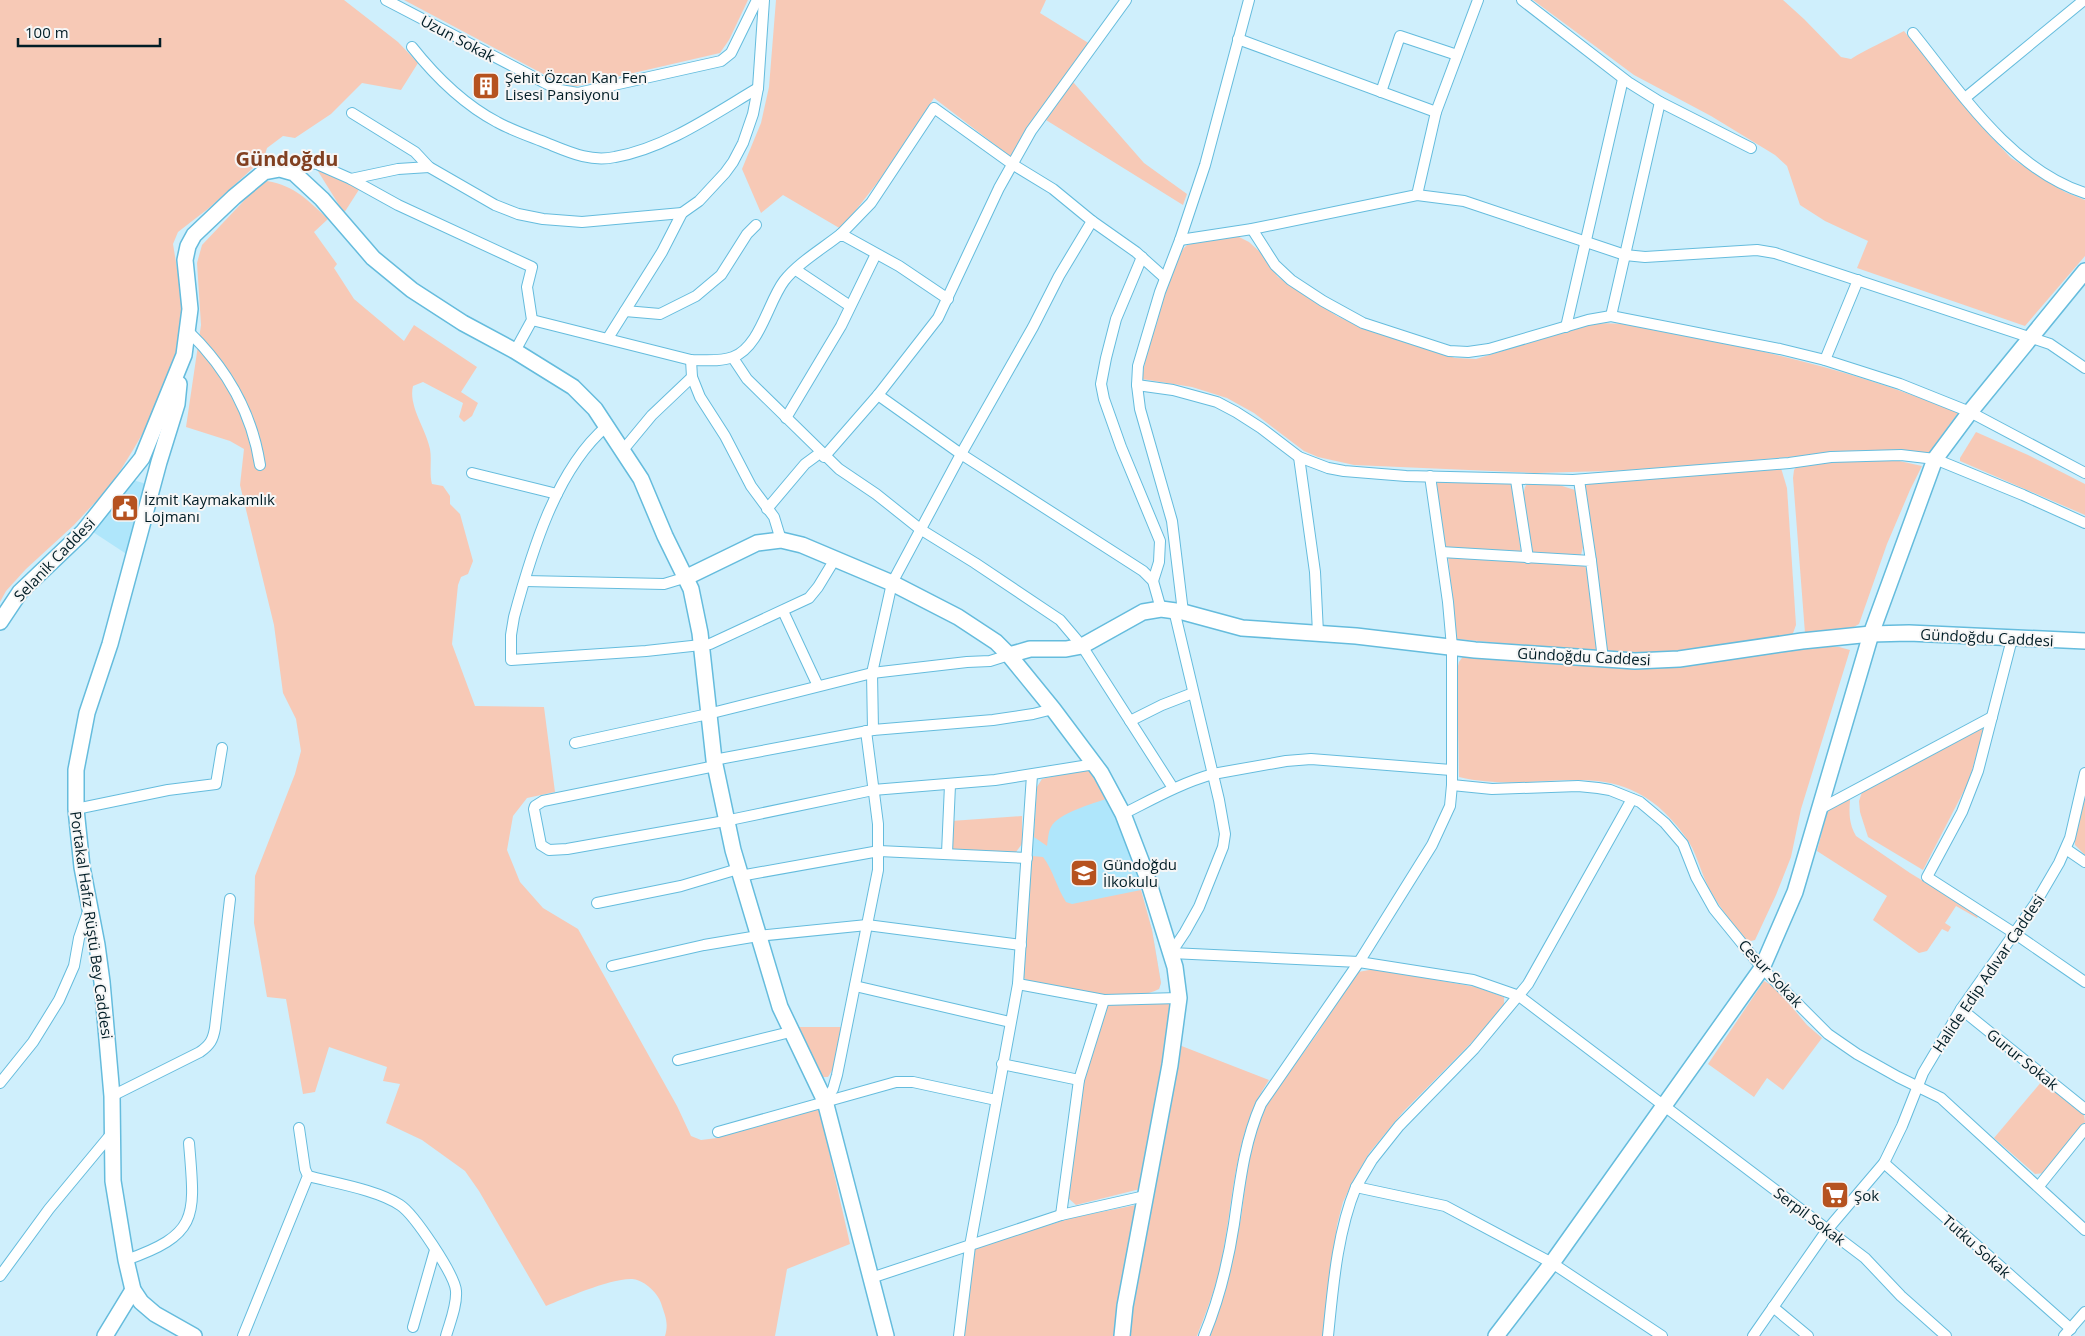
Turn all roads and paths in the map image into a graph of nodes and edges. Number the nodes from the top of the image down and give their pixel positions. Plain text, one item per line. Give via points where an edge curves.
1 (386, 0) edge
2 (757, 0) edge
3 (764, 0) edge
4 (1126, 0) edge
5 (1249, 0) edge
6 (1478, 0) edge
7 (1522, 0) edge
8 (2084, 0) edge
9 (1913, 33) dead end
10 (1238, 39) junction
11 (412, 47) dead end
12 (1458, 55) junction
13 (1623, 78) junction
14 (758, 88) junction
15 (1381, 92) junction
16 (1965, 98) junction
17 (1660, 102) junction
18 (1436, 112) junction
19 (352, 113) dead end
20 (1752, 148) dead end
21 (1012, 164) junction
22 (429, 167) junction
23 (286, 170) junction
24 (351, 179) junction
25 (2085, 193) edge
26 (1417, 194) junction
27 (682, 213) junction
28 (1092, 221) junction
29 (756, 225) dead end
30 (1252, 229) junction
31 (841, 234) junction
32 (1180, 240) junction
33 (1586, 242) junction
34 (876, 254) junction
35 (1625, 255) junction
36 (1142, 257) junction
37 (796, 270) junction
38 (2085, 271) edge
39 (1165, 278) junction
40 (1858, 280) junction
41 (948, 299) junction
42 (850, 306) junction
43 (625, 311) junction
44 (1611, 316) junction
45 (532, 320) junction
46 (1566, 327) junction
47 (189, 332) junction
48 (2030, 337) junction
49 (608, 338) junction
50 (515, 351) junction
51 (733, 358) junction
52 (691, 360) junction
53 (1825, 360) junction
54 (181, 368) junction
55 (2085, 368) edge
56 (692, 377) junction
57 (1137, 385) junction
58 (878, 395) junction
59 (1970, 412) junction
60 (786, 418) junction
61 (607, 426) junction
62 (623, 450) junction
63 (961, 454) junction
64 (822, 455) junction
65 (1299, 457) junction
66 (1934, 459) junction
67 (260, 465) dead end
68 (472, 473) dead end
69 (2085, 473) edge
70 (1430, 476) junction
71 (1516, 480) junction
72 (1579, 480) junction
73 (557, 494) junction
74 (768, 510) junction
75 (2085, 523) edge
76 (920, 529) junction
77 (782, 540) junction
78 (1441, 552) junction
79 (835, 558) junction
80 (1528, 558) junction
81 (1591, 561) junction
82 (687, 578) junction
83 (1153, 580) junction
84 (525, 581) junction
85 (892, 583) junction
86 (1173, 610) junction
87 (783, 611) junction
88 (0, 622) edge
89 (1318, 633) junction
90 (1871, 634) junction
91 (2012, 639) junction
92 (2085, 641) edge
93 (701, 646) junction
94 (1082, 646) junction
95 (1452, 647) junction
96 (1009, 654) junction
97 (1603, 659) junction
98 (872, 673) junction
99 (818, 686) junction
100 (1193, 693) junction
101 (1053, 708) junction
102 (708, 714) junction
103 (1992, 716) junction
104 (1130, 721) junction
105 (869, 730) junction
106 (575, 743) dead end
107 (222, 748) dead end
108 (714, 763) junction
109 (1095, 764) junction
110 (1451, 770) junction
111 (2085, 773) edge
112 (1213, 774) junction
113 (1032, 775) junction
114 (950, 785) junction
115 (1452, 785) junction
116 (1173, 788) junction
117 (873, 790) junction
118 (1632, 799) junction
119 (76, 809) junction
120 (1818, 810) junction
121 (1123, 814) junction
122 (725, 821) junction
123 (2066, 849) junction
124 (879, 851) junction
125 (947, 853) junction
126 (1027, 858) junction
127 (2085, 862) edge
128 (739, 873) junction
129 (230, 899) dead end
130 (598, 903) dead end
131 (90, 905) junction
132 (867, 925) junction
133 (2014, 933) junction
134 (758, 936) junction
135 (1021, 944) junction
136 (1171, 953) junction
137 (1359, 962) junction
138 (612, 966) dead end
139 (1762, 968) junction
140 (2085, 982) edge
141 (1018, 984) junction
142 (855, 986) junction
143 (1519, 996) junction
144 (1179, 998) junction
145 (1104, 1000) junction
146 (1961, 1010) junction
147 (1010, 1022) junction
148 (790, 1032) junction
149 (678, 1060) dead end
150 (1002, 1064) junction
151 (1079, 1080) junction
152 (0, 1083) edge
153 (1917, 1086) junction
154 (112, 1096) junction
155 (996, 1100) junction
156 (825, 1101) junction
157 (1665, 1105) junction
158 (2085, 1109) edge
159 (299, 1128) dead end
160 (2085, 1129) edge
161 (718, 1132) dead end
162 (112, 1133) junction
163 (190, 1143) dead end
164 (1884, 1163) junction
165 (308, 1176) junction
166 (2039, 1186) junction
167 (1356, 1187) junction
168 (1146, 1196) junction
169 (1061, 1215) junction
170 (1828, 1230) junction
171 (2085, 1230) edge
172 (970, 1246) junction
173 (435, 1250) junction
174 (126, 1260) junction
175 (1552, 1264) junction
176 (0, 1276) edge
177 (871, 1278) junction
178 (133, 1290) junction
179 (1773, 1307) junction
180 (2085, 1312) edge
181 (412, 1327) dead end
182 (2067, 1332) edge
183 (105, 1336) edge
184 (194, 1336) edge
185 (243, 1336) edge
186 (446, 1336) edge
187 (886, 1336) edge
188 (959, 1336) edge
189 (1122, 1336) edge
190 (1204, 1336) edge
191 (1328, 1336) edge
192 (1496, 1336) edge
193 (1662, 1336) edge
194 (1753, 1336) edge
195 (1808, 1336) edge
196 (1946, 1336) edge

1 - 2 street, Uzun Sokak via 560,90 578,92 721,61 731,54
3 - 14 street
4 - 21 street via 1036,124
5 - 10 street
6 - 12 street
7 - 13 street
8 - 16 street
9 - 16 street
10 - 15 street
10 - 32 street via 1205,165
11 - 14 street via 442,80 478,111 510,128 587,158 615,157 648,148
12 - 15 street via 1400,36
12 - 18 street
13 - 17 street
13 - 33 street
14 - 27 street via 748,130 733,162 699,201
15 - 18 street
16 - 25 street via 2014,151 2057,181
17 - 20 street
17 - 35 street
18 - 26 street
19 - 22 street via 415,152
21 - 28 street via 1052,188
21 - 31 street via 934,108 871,203
21 - 41 street
22 - 24 street via 403,168
22 - 27 street via 496,205 530,217 582,222
23 - 24 street via 296,163 307,162
23 - 47 street via 271,170 256,177 190,241 185,260
23 - 50 street via 303,180 373,258 405,285 463,323
24 - 45 street via 398,205 532,268 527,294
26 - 30 street
26 - 33 street via 1464,201
27 - 43 street
28 - 36 street
28 - 63 street
29 - 43 street via 721,275 696,296 660,314
30 - 32 street
30 - 46 street via 1275,265 1323,302 1363,323 1449,351 1480,351
31 - 34 street
31 - 37 street
32 - 39 street
33 - 35 street
33 - 46 street
34 - 41 street
34 - 42 street
35 - 40 street via 1645,257 1757,250
35 - 44 street
36 - 39 street
36 - 83 street via 1114,328 1101,384 1121,447 1160,541 1159,562
37 - 42 street
37 - 51 street via 780,286 753,340
38 - 48 street
39 - 57 street via 1142,350
40 - 48 street
40 - 53 street
41 - 58 street via 930,331
42 - 60 street
43 - 49 street
44 - 46 street
44 - 53 street
45 - 49 street
45 - 50 street
47 - 54 street
47 - 67 street via 219,365 234,389 255,437
48 - 55 street via 2050,344
48 - 59 street
49 - 52 street
50 - 61 street via 577,390
51 - 52 street
51 - 60 street via 747,379
52 - 56 street
53 - 59 street via 1900,384
54 - 88 street, Selanik Caddesi via 142,458 83,532 20,592
54 - 119 street, Portakal Hafız Rüştü Bey Caddesi via 177,404 110,644 85,718 76,770
56 - 62 street
56 - 74 street via 700,397
57 - 65 street via 1173,390 1217,402 1261,428
57 - 86 street via 1140,409 1172,521
58 - 63 street
58 - 64 street
59 - 66 street
59 - 69 street
60 - 64 street
61 - 62 street
61 - 73 street via 583,450
62 - 82 street via 641,479
63 - 76 street
63 - 83 street
64 - 74 street via 805,464
64 - 76 street
65 - 70 street via 1344,471
65 - 89 street via 1315,572
66 - 72 street via 1858,455
66 - 75 street
66 - 90 street
68 - 73 street
70 - 71 street
70 - 78 street
71 - 72 street
71 - 80 street
72 - 81 street
73 - 84 street
74 - 77 street
76 - 85 street
76 - 94 street via 1060,620
77 - 79 street
77 - 82 street via 757,543
78 - 80 street
78 - 95 street
79 - 85 street
79 - 87 street via 814,593
80 - 81 street
81 - 97 street
82 - 84 street via 664,584
82 - 93 street
83 - 86 street
84 - 93 street via 512,627 511,660
85 - 96 street via 975,627
85 - 98 street
86 - 89 street, Gündoğdu Caddesi via 1242,628
86 - 94 street via 1143,612
86 - 100 street
87 - 93 street via 727,638
87 - 99 street
89 - 95 street, Gündoğdu Caddesi
90 - 91 street, Gündoğdu Caddesi
90 - 97 street, Gündoğdu Caddesi via 1679,659
90 - 120 street
91 - 92 street, Gündoğdu Caddesi
91 - 103 street
93 - 102 street
94 - 96 street via 1030,649
94 - 104 street
95 - 97 street, Gündoğdu Caddesi
95 - 110 street
96 - 98 street via 990,660
96 - 101 street
98 - 99 street
98 - 105 street
99 - 102 street
100 - 104 street
100 - 112 street
101 - 105 street via 993,720
101 - 109 street
102 - 106 street
102 - 108 street
103 - 120 street
103 - 133 street via 1972,788 1927,877
104 - 116 street
105 - 108 street
105 - 117 street
107 - 119 street via 216,784 168,790
108 - 122 street
108 - 122 street via 542,801 534,809 539,838 544,848 554,851
109 - 113 street
109 - 121 street
110 - 112 street via 1299,759
110 - 115 street
111 - 123 street, Halide Edip Adıvar Caddesi
112 - 116 street
112 - 136 street via 1224,827 1223,847 1199,907
113 - 114 street
113 - 126 street
114 - 117 street
114 - 125 street
115 - 118 street, Cesur Sokak via 1502,789 1578,786 1610,790
115 - 137 street via 1450,806 1432,845
116 - 121 street
117 - 122 street
117 - 124 street
118 - 139 street, Cesur Sokak via 1665,822 1683,844 1714,909
118 - 143 street
119 - 131 street, Portakal Hafız Rüştü Bey Caddesi
120 - 139 street via 1795,892
121 - 136 street
122 - 128 street
123 - 127 street
123 - 133 street, Halide Edip Adıvar Caddesi via 2035,904
124 - 125 street
124 - 128 street
124 - 132 street
125 - 126 street
126 - 135 street
128 - 130 street
128 - 134 street
129 - 154 street via 215,1028 210,1045
131 - 152 street via 74,966 60,1000 33,1042
131 - 154 street, Portakal Hafız Rüştü Bey Caddesi via 102,982
132 - 134 street
132 - 135 street
132 - 142 street
133 - 140 street
133 - 146 street, Halide Edip Adıvar Caddesi
134 - 138 street
134 - 148 street
135 - 141 street
136 - 137 street, Serpil Sokak
136 - 144 street
137 - 143 street, Serpil Sokak via 1473,980
137 - 190 street via 1261,1104 1240,1176 1223,1282
139 - 153 street, Cesur Sokak via 1828,1034 1857,1054
139 - 157 street
141 - 145 street
141 - 147 street
142 - 147 street
142 - 156 street via 837,1075
143 - 157 street, Serpil Sokak
143 - 167 street via 1474,1049 1398,1126
144 - 145 street
144 - 168 street
145 - 151 street
146 - 153 street, Halide Edip Adıvar Caddesi
146 - 158 street, Gurur Sokak
147 - 150 street
148 - 149 street
148 - 156 street
150 - 151 street
150 - 155 street
151 - 169 street
153 - 164 street, Halide Edip Adıvar Caddesi
153 - 166 street, Cesur Sokak via 1941,1098
154 - 162 street, Portakal Hafız Rüştü Bey Caddesi
155 - 156 street via 904,1082
155 - 172 street
156 - 161 street
156 - 177 street
157 - 170 street, Serpil Sokak
157 - 175 street
159 - 165 street
160 - 166 street
162 - 174 street, Portakal Hafız Rüştü Bey Caddesi via 113,1181
162 - 176 street
163 - 174 street via 193,1198 182,1229 165,1244
164 - 170 street, Halide Edip Adıvar Caddesi
164 - 182 street, Tutku Sokak
165 - 173 street via 383,1196 400,1204
165 - 185 street
166 - 171 street, Cesur Sokak
167 - 175 street via 1445,1206
167 - 191 street via 1343,1228
168 - 169 street
168 - 189 street
169 - 172 street
170 - 179 street, Halide Edip Adıvar Caddesi
170 - 196 street, Serpil Sokak via 1865,1258 1900,1296
172 - 177 street
172 - 188 street
173 - 181 street
173 - 186 street via 456,1290
174 - 178 street, Portakal Hafız Rüştü Bey Caddesi
175 - 192 street
175 - 193 street
177 - 187 street
178 - 183 street
178 - 184 street via 146,1308
179 - 194 street, Halide Edip Adıvar Caddesi
179 - 195 street
180 - 182 street

